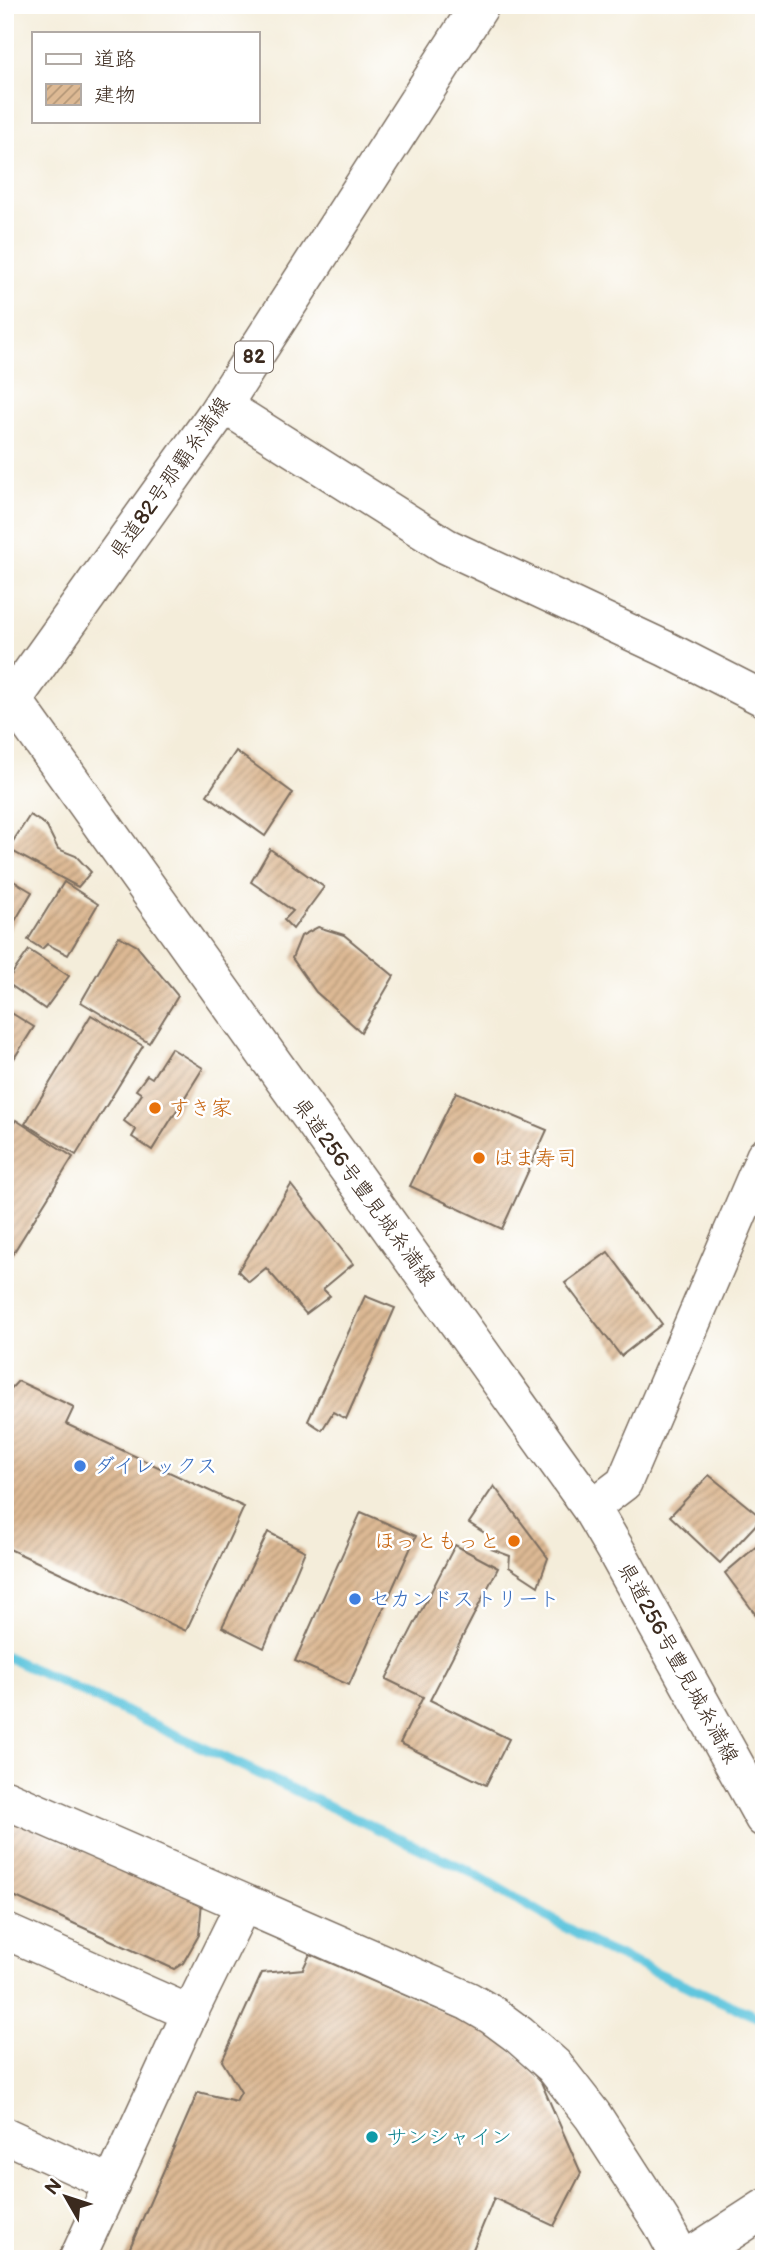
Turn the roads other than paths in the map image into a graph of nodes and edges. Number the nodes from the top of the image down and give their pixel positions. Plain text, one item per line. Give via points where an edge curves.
1 (480, 5) edge
2 (223, 405) junction
3 (764, 699) edge
4 (8, 700) edge
5 (764, 1156) edge
6 (591, 1508) junction
7 (5, 1799) edge
8 (764, 1818) edge
9 (244, 1903) junction
10 (5, 1931) edge
11 (190, 2013) junction
12 (5, 2135) edge
13 (112, 2184) junction
14 (764, 2210) edge
15 (77, 2259) edge
16 (681, 2259) edge
17 (687, 2259) edge

1 - 2 main road, 県道82号那覇糸満線 / 82
2 - 3 street via 446,546
2 - 4 main road, 県道82号那覇糸満線 / 82
4 - 6 main road, 県道256号豊見城糸満線
5 - 6 street via 624,1483
6 - 8 main road, 県道256号豊見城糸満線
7 - 9 main road
9 - 11 street
9 - 16 main road via 468,2001 519,2035 554,2066 593,2116 663,2223
10 - 11 street
11 - 13 street
12 - 13 street
13 - 15 street
14 - 17 main road

